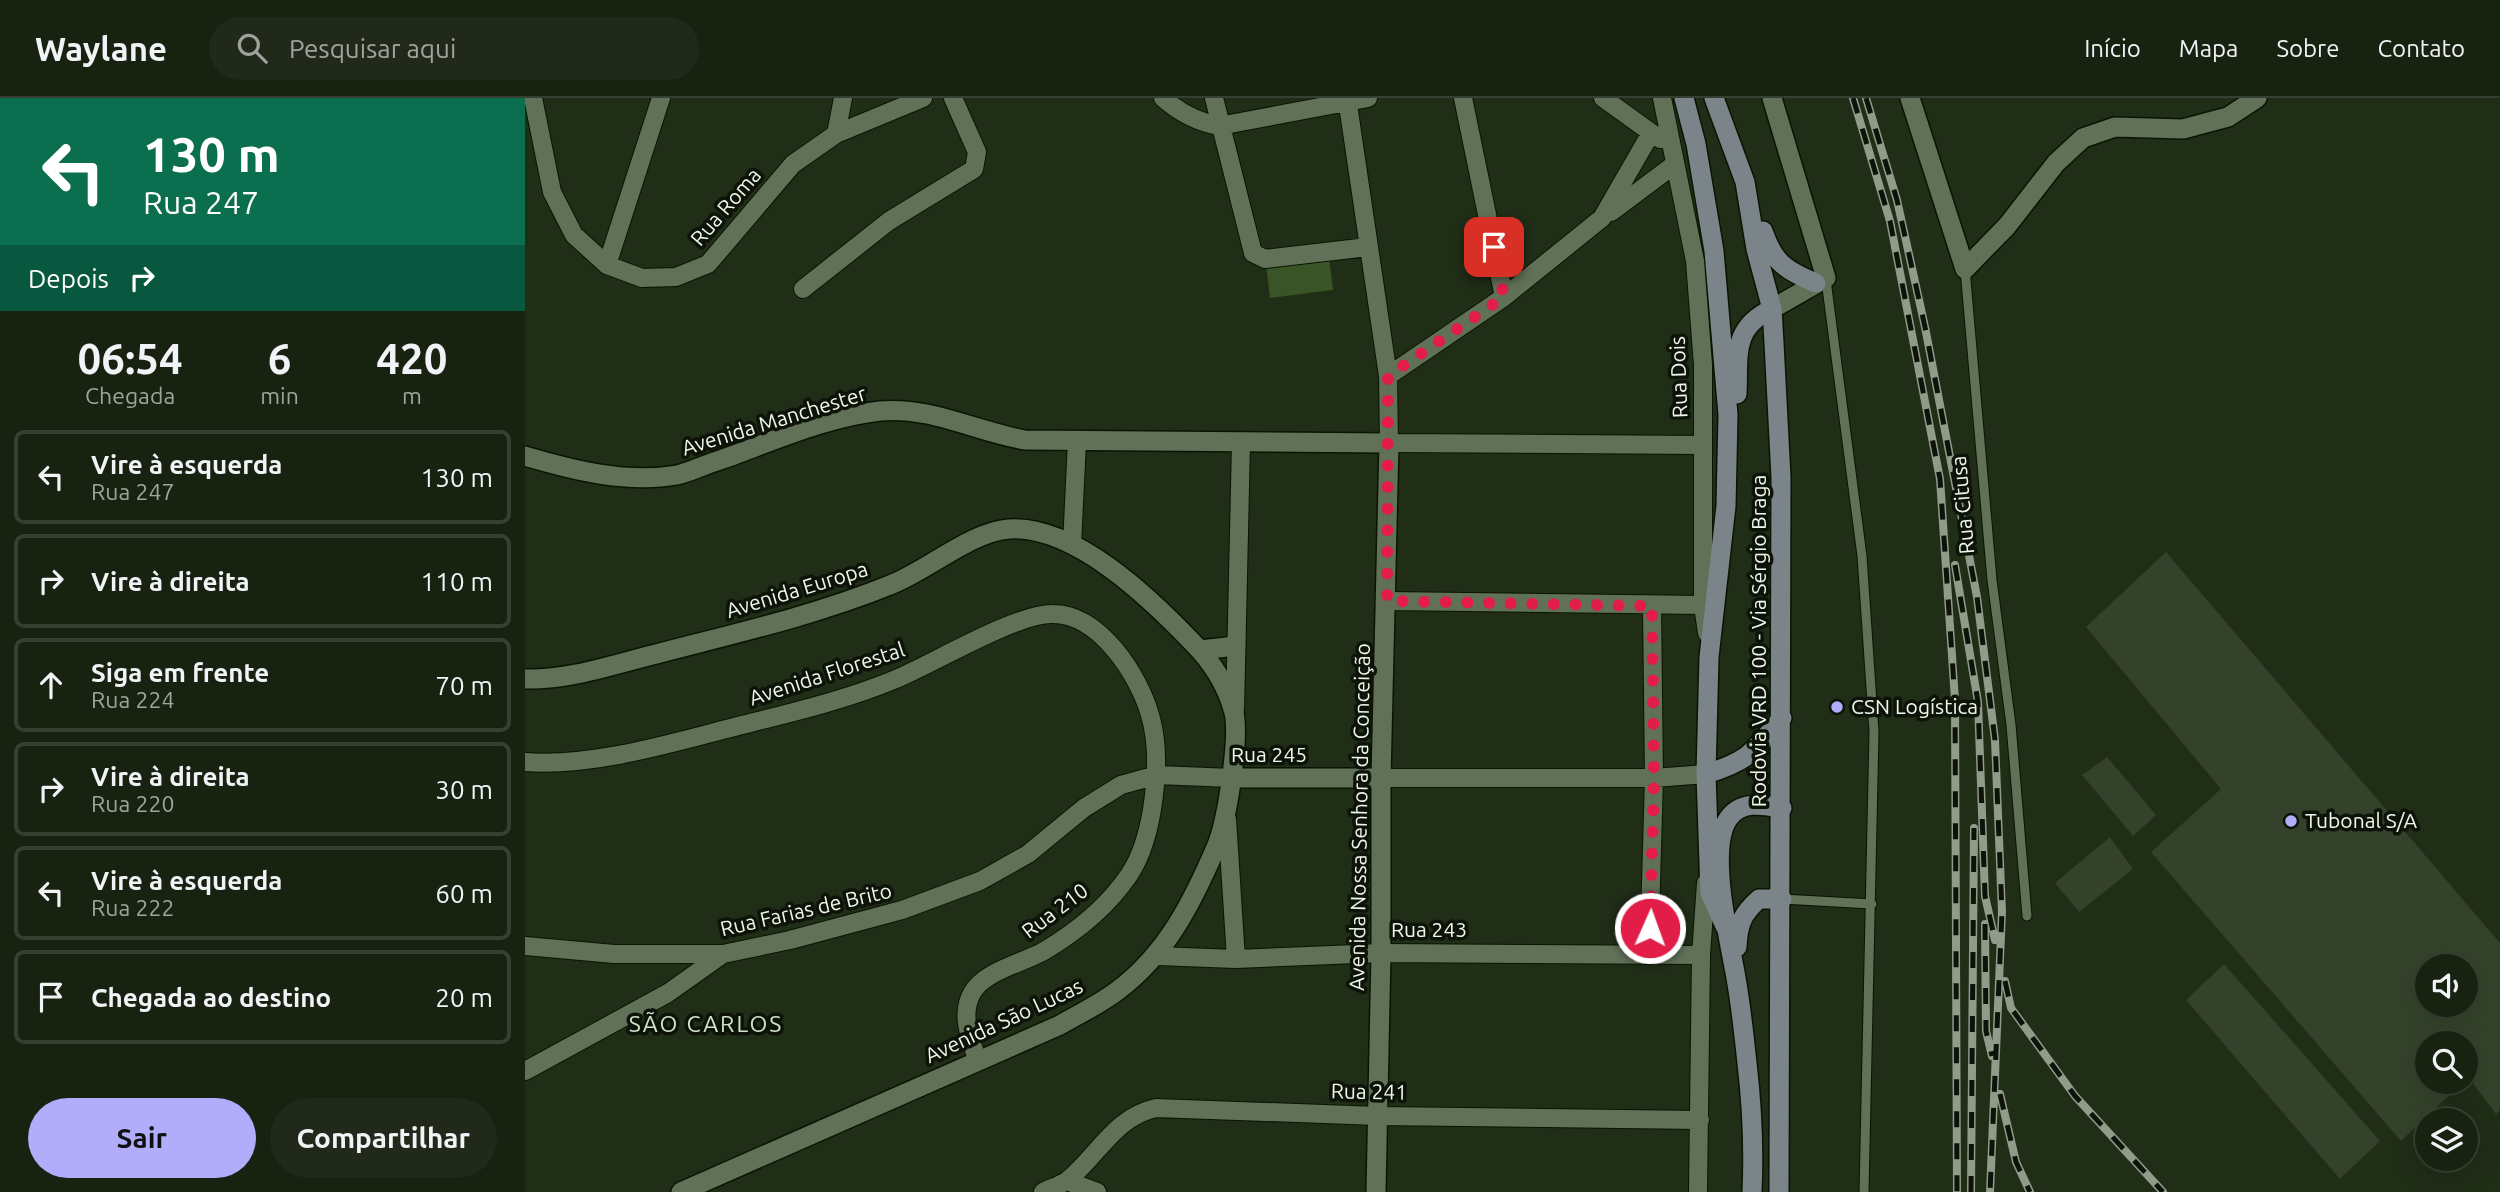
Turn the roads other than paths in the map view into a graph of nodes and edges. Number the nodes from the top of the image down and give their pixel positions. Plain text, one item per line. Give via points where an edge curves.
1 (533, 98) edge
2 (661, 98) edge
3 (843, 98) edge
4 (923, 98) edge
5 (953, 98) edge
6 (1163, 98) edge
7 (1214, 98) edge
8 (1368, 98) edge
9 (1464, 98) edge
10 (1603, 98) edge
11 (1662, 98) edge
12 (1684, 98) edge
13 (1714, 98) edge
14 (1772, 98) edge
15 (1910, 98) edge
16 (2257, 98) edge
17 (1347, 100) edge
18 (1219, 126) junction
19 (1651, 133) junction
20 (836, 134) junction
21 (1673, 156) junction
22 (1745, 182) junction
23 (1602, 219) junction
24 (1368, 247) junction
25 (607, 265) junction
26 (1965, 269) junction
27 (1821, 280) junction
28 (803, 289) dead end
29 (1504, 297) junction
30 (1772, 309) junction
31 (1388, 376) junction
32 (1077, 440) junction
33 (1241, 443) junction
34 (1389, 443) junction
35 (1703, 445) junction
36 (525, 456) edge
37 (1072, 545) junction
38 (1722, 558) junction
39 (1387, 601) junction
40 (1703, 604) junction
41 (1652, 606) junction
42 (1236, 646) junction
43 (1200, 650) junction
44 (1709, 657) junction
45 (525, 679) edge
46 (1235, 712) junction
47 (1782, 718) junction
48 (525, 762) edge
49 (1706, 774) junction
50 (1157, 775) junction
51 (1232, 778) junction
52 (1381, 778) junction
53 (1654, 778) junction
54 (1782, 808) junction
55 (1227, 816) junction
56 (1707, 865) junction
57 (1004, 867) joint
58 (1782, 899) junction
59 (1872, 904) junction
60 (2027, 916) dead end
61 (1725, 928) junction
62 (525, 946) edge
63 (1381, 953) junction
64 (1649, 953) junction
65 (723, 954) junction
66 (1702, 955) junction
67 (1157, 956) junction
68 (1236, 959) junction
69 (1737, 978) junction
70 (977, 1059) junction
71 (525, 1071) edge
72 (1378, 1115) junction
73 (1700, 1120) junction
74 (1066, 1181) junction
75 (681, 1192) edge
76 (1043, 1192) edge
77 (1097, 1192) edge
78 (1376, 1192) edge
79 (1698, 1192) edge
80 (1752, 1192) edge
81 (1779, 1192) edge
82 (1864, 1192) edge

1 - 25 street, Rua Roma via 552,192 573,235
2 - 25 street
3 - 20 street
4 - 20 street, Rua Roma
5 - 28 street via 977,152 974,169 889,221
6 - 18 street via 1177,110
7 - 18 street
8 - 17 street
9 - 29 street
10 - 19 street
11 - 21 street, Rua Dois
12 - 38 main road, Rodovia VRD 100 - Via Sérgio Braga via 1714,251 1722,338 1728,415
13 - 22 main road, Rodovia VRD 100 - Via Sérgio Braga
14 - 27 street
15 - 26 street, Rua Citusa
16 - 26 street via 2228,117 2183,129 2115,127 2083,138
17 - 18 street
17 - 24 street
18 - 24 street via 1258,258
19 - 21 street
19 - 23 street
20 - 25 street, Rua Roma via 793,164 708,264 676,277 642,278
21 - 23 street
21 - 35 street, Rua Dois via 1695,261
22 - 27 main road via 1771,254 1783,266
22 - 30 main road, Rodovia VRD 100 - Via Sérgio Braga
23 - 29 street
24 - 31 street
26 - 60 lane, Rua Citusa
27 - 30 street
27 - 59 lane via 1864,583 1874,732
29 - 31 street
30 - 38 main road via 1755,317 1741,337 1735,454
30 - 47 main road, Rodovia VRD 100 - Via Sérgio Braga via 1781,477
31 - 34 street
32 - 33 street, Avenida Manchester
32 - 36 street, Avenida Manchester via 1025,440 990,434 939,416 881,411 845,418 677,475 623,477
32 - 37 street
33 - 34 street, Avenida Manchester
33 - 42 street
34 - 35 street
34 - 39 street, Avenida Nossa Senhora da Conceição
35 - 40 street, Rua Dois
37 - 43 street, Avenida Europa via 1124,579
37 - 45 street, Avenida Europa via 1009,529 981,536 892,585 780,622 567,677
38 - 44 main road, Rodovia VRD 100 - Via Sérgio Braga
39 - 41 street
39 - 52 street, Avenida Nossa Senhora da Conceição
40 - 41 street
40 - 44 street, Rua Dois
41 - 53 street
42 - 43 street
42 - 46 street
43 - 46 street, Avenida Europa
44 - 49 main road, Rodovia VRD 100 - Via Sérgio Braga
46 - 51 street, Avenida São Lucas
47 - 49 main road via 1749,757
47 - 54 main road, Rodovia VRD 100 - Via Sérgio Braga
48 - 50 street, Avenida Florestal via 547,764 655,748 781,715 894,680 1029,618 1055,613 1082,621 1106,640 1145,696 1154,730
49 - 53 street
49 - 56 main road, Rodovia VRD 100 - Via Sérgio Braga
50 - 51 street, Rua 245
50 - 57 street, Rua 245 via 1121,785
50 - 70 street, Rua 210 via 1149,823 1130,874 1093,917 1045,951 982,981 973,990 965,1017
51 - 52 street, Rua 245
51 - 55 street, Avenida São Lucas
52 - 53 street
52 - 63 street, Avenida Nossa Senhora da Conceição
53 - 64 street
54 - 58 main road, Rodovia VRD 100 - Via Sérgio Braga
54 - 61 main road via 1754,804 1740,808 1728,820 1721,873
55 - 67 street, Avenida São Lucas via 1194,899
55 - 68 street
56 - 61 main road, Rodovia VRD 100 - Via Sérgio Braga via 1711,902
56 - 66 street
57 - 65 street, Rua Farias de Brito via 902,911
58 - 59 lane
58 - 69 main road via 1759,899 1738,924
58 - 81 main road, Rodovia VRD 100 - Via Sérgio Braga
59 - 82 lane
61 - 69 main road
62 - 65 street, Rua Farias de Brito via 614,954
63 - 64 street, Rua 243
63 - 68 street, Rua 243
63 - 72 street, Avenida Nossa Senhora da Conceição
64 - 66 street, Rua 243
65 - 71 street via 668,993
66 - 73 street
67 - 68 street, Rua 243
67 - 70 street, Avenida São Lucas via 1116,992 1060,1025
69 - 80 main road via 1752,1113
70 - 75 street, Avenida São Lucas
72 - 73 street, Rua 241
72 - 74 street, Rua 241 via 1156,1108 1124,1121
72 - 78 street, Avenida Nossa Senhora da Conceição
73 - 79 street
74 - 76 street
74 - 77 street

